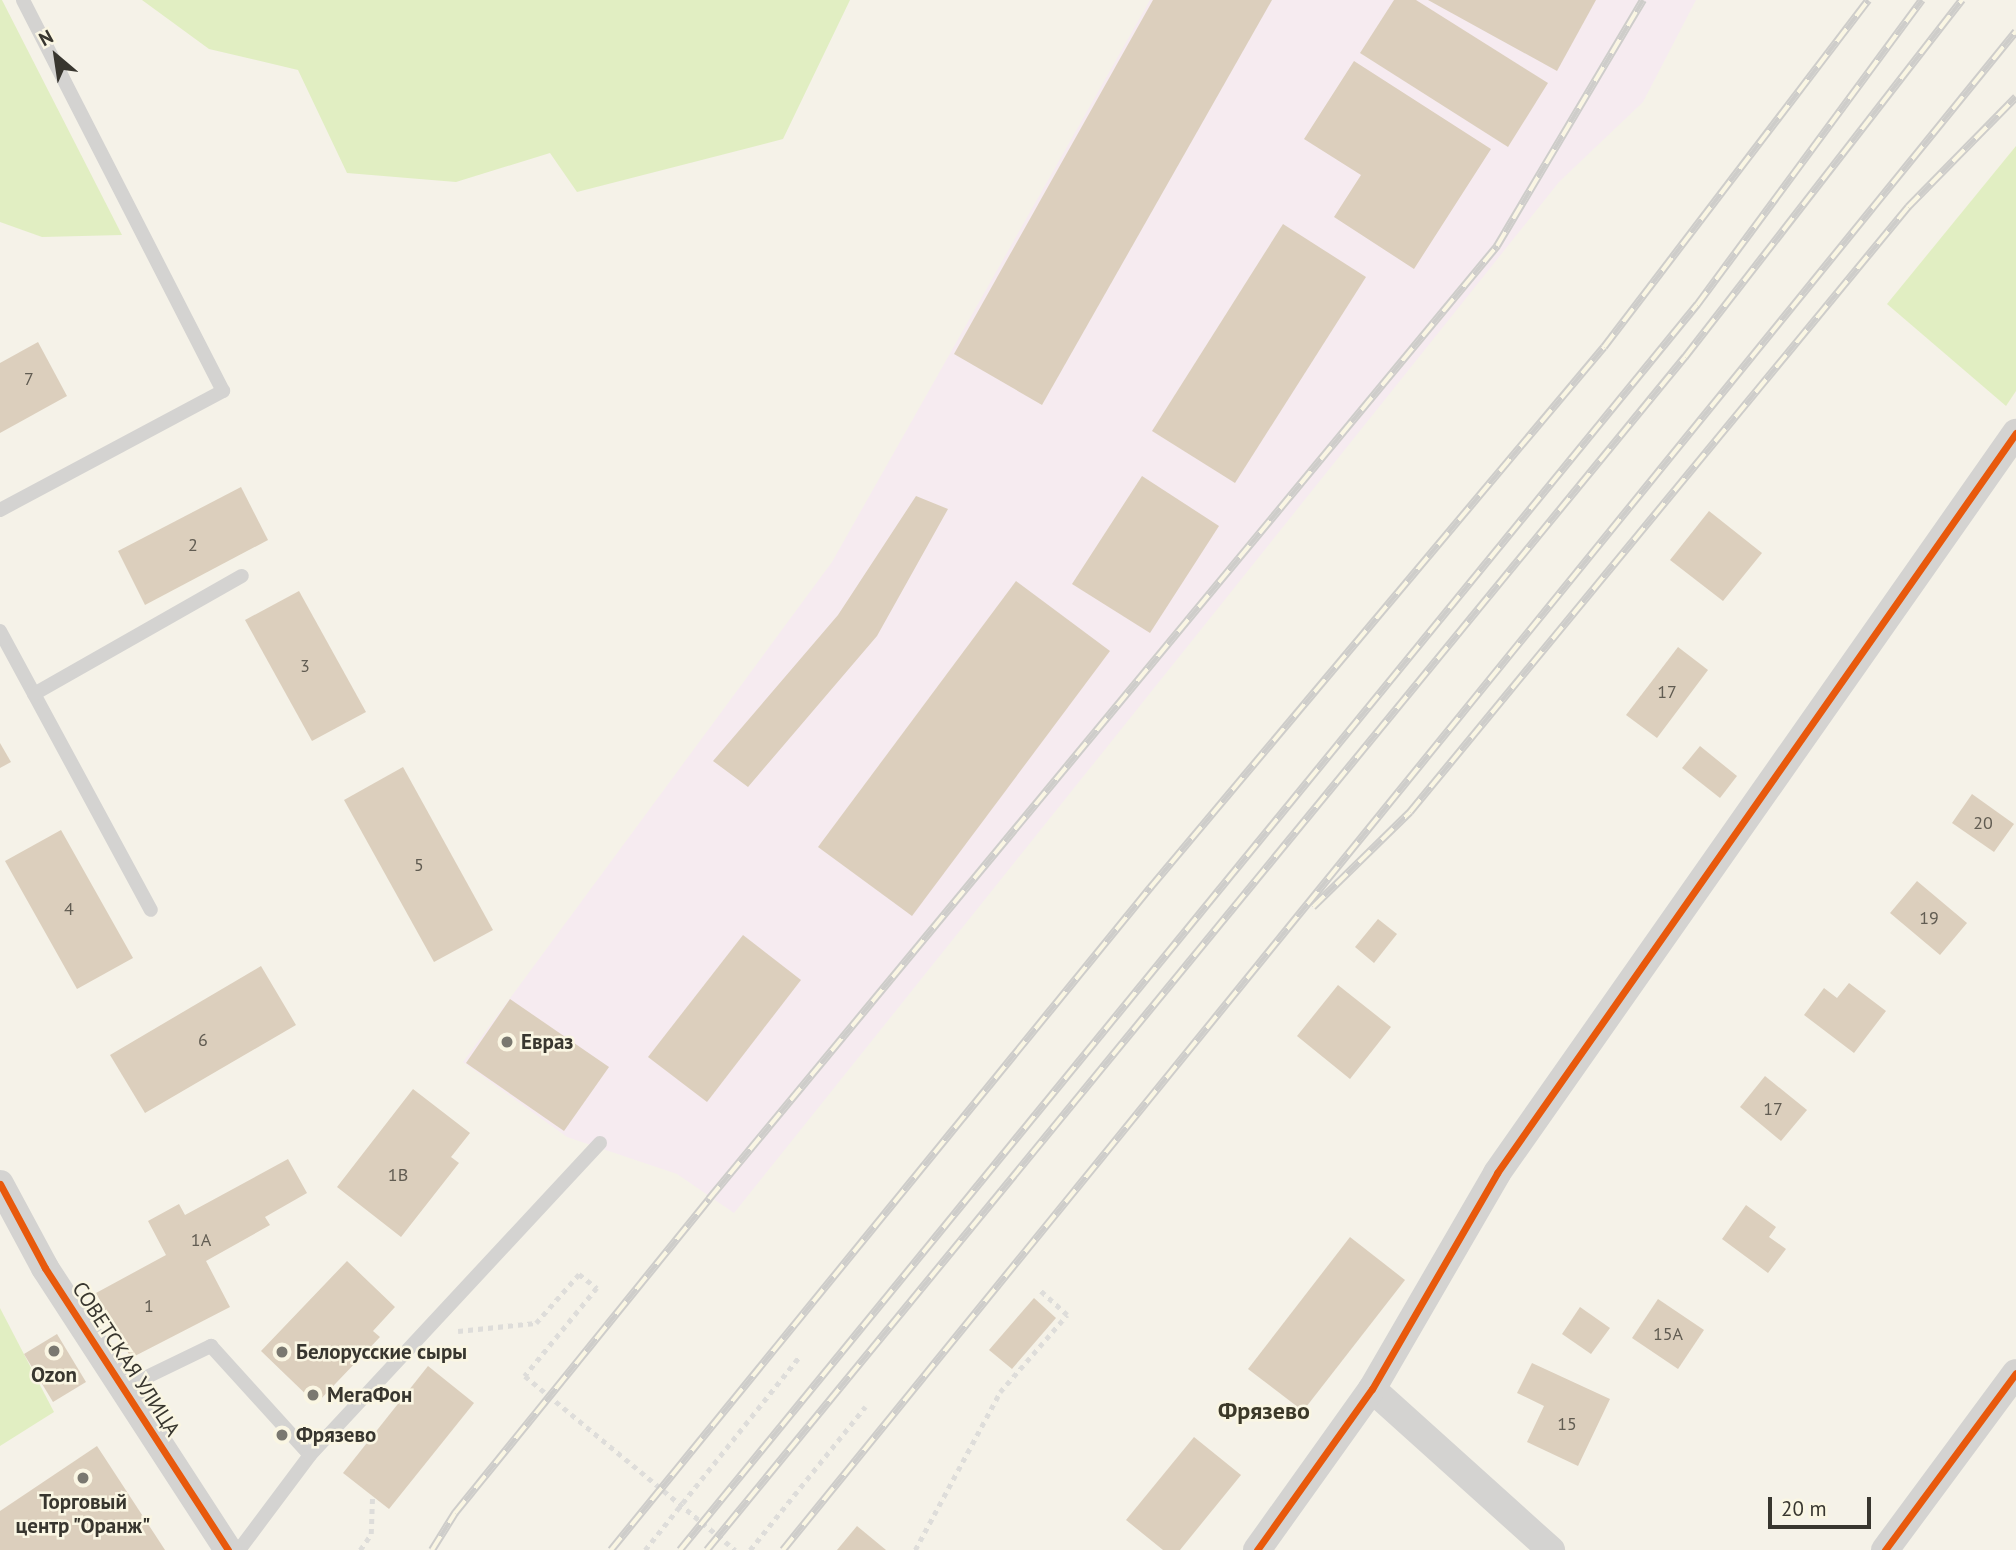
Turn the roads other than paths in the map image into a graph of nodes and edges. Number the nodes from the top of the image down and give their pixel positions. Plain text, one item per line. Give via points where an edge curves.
1 (23, 0) edge
2 (2016, 433) edge
3 (0, 510) edge
4 (242, 576) dead end
5 (0, 631) edge
6 (34, 694) junction
7 (151, 910) dead end
8 (600, 1143) dead end
9 (0, 1184) edge
10 (2016, 1373) edge
11 (124, 1388) junction
12 (1372, 1389) junction
13 (310, 1455) junction
14 (228, 1550) edge
15 (239, 1550) edge
16 (1257, 1550) edge
17 (1551, 1550) edge
18 (1885, 1550) edge

1 - 3 lane via 223,390
2 - 12 street via 1497,1174
4 - 6 lane
5 - 6 lane
6 - 7 lane
8 - 13 lane
9 - 11 street, СОВЕТСКАЯ УЛИЦА
10 - 18 street
11 - 13 lane via 211,1346
11 - 14 street, СОВЕТСКАЯ УЛИЦА
12 - 16 street
12 - 17 street
13 - 15 lane

